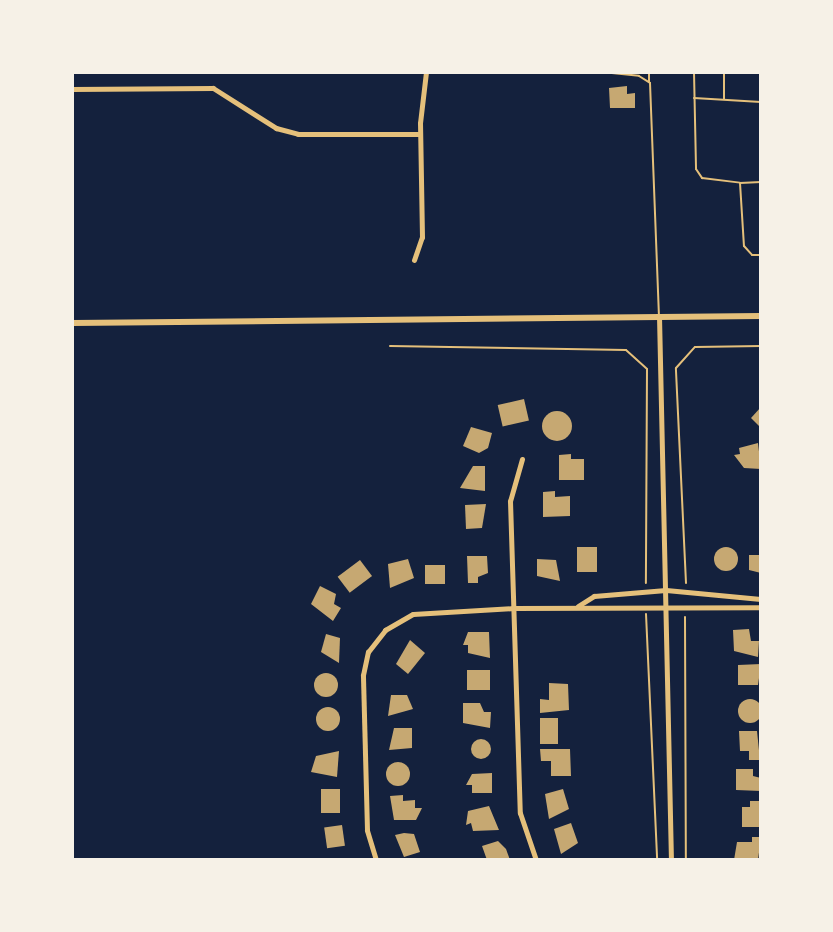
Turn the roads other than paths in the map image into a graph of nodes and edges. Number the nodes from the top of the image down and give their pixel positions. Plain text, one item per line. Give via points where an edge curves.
1 (426, 72) edge
2 (602, 72) edge
3 (649, 72) edge
4 (694, 72) edge
5 (724, 72) edge
6 (650, 83) junction
7 (72, 89) edge
8 (694, 98) junction
9 (724, 99) junction
10 (761, 102) edge
11 (420, 134) junction
12 (761, 182) edge
13 (740, 183) junction
14 (761, 255) edge
15 (414, 260) dead end
16 (659, 315) junction
17 (761, 316) edge
18 (72, 323) edge
19 (522, 459) dead end
20 (666, 590) junction
21 (761, 599) edge
22 (666, 606) junction
23 (576, 607) junction
24 (761, 607) edge
25 (514, 608) junction
26 (376, 860) edge
27 (536, 860) edge
28 (671, 860) edge

1 - 11 street
2 - 6 lane via 639,76
3 - 6 lane
4 - 8 lane
5 - 9 lane
6 - 16 lane
7 - 11 street via 213,88 276,128 298,134
8 - 9 lane
8 - 13 lane via 696,169 702,178
9 - 10 lane
11 - 15 street via 422,237
12 - 13 lane
13 - 14 lane via 744,246 752,255
16 - 17 street
16 - 18 street
16 - 20 street
19 - 25 street via 510,501
20 - 21 street
20 - 22 street
20 - 23 street via 594,596
22 - 23 street
22 - 24 street
22 - 28 street
23 - 25 street
25 - 26 street via 413,614 385,630 368,652 363,675 367,830
25 - 27 street via 520,813

